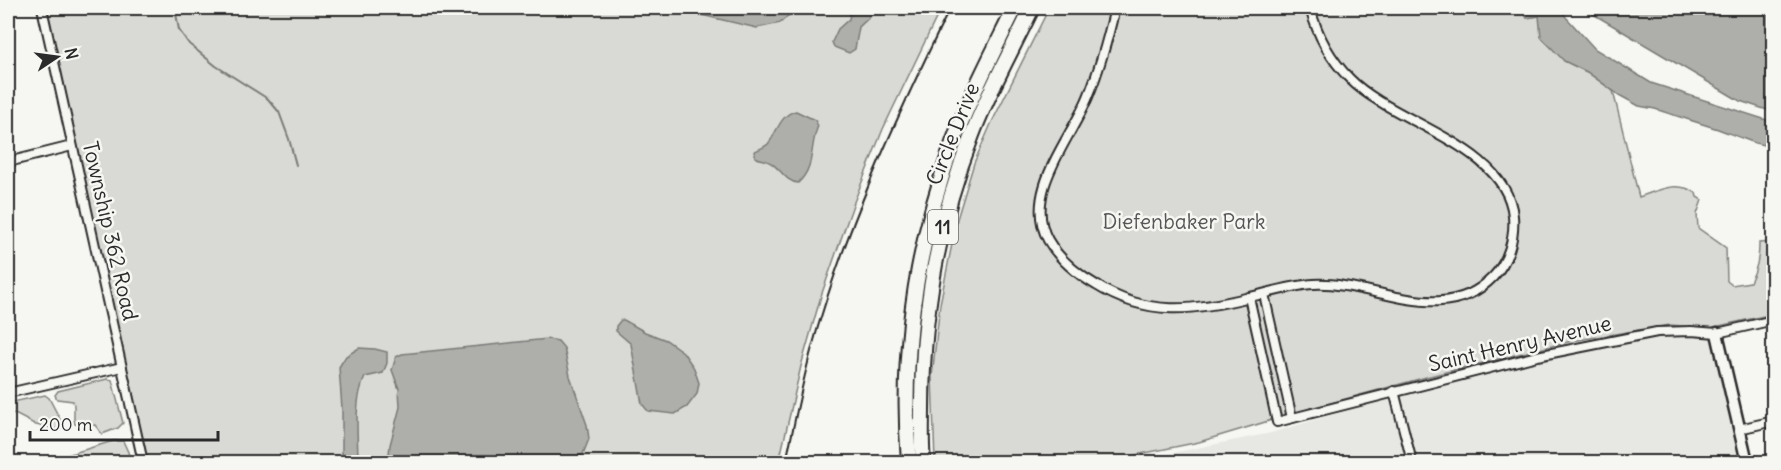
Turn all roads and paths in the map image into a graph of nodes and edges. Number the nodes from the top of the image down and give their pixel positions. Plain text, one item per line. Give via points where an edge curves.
1 (42, 8) edge
2 (1015, 8) edge
3 (1032, 8) edge
4 (1115, 8) edge
5 (1310, 8) edge
6 (72, 146) junction
7 (8, 162) edge
8 (1264, 294) junction
9 (1249, 297) junction
10 (1773, 320) edge
11 (1717, 333) junction
12 (122, 367) junction
13 (1394, 391) junction
14 (8, 393) edge
15 (1292, 418) junction
16 (1773, 421) edge
17 (922, 425) junction
18 (1739, 429) junction
19 (143, 462) edge
20 (909, 462) edge
21 (923, 462) edge
22 (928, 462) edge
23 (1412, 462) edge
24 (1747, 462) edge

1 - 6 street, Township 362 Road
2 - 20 highway, Circle Drive / 11 via 972,95 934,201 916,283 908,350
3 - 17 highway, Circle Drive / 11 via 972,134 945,217 924,339
4 - 9 street via 1087,99 1044,186 1041,206 1047,238 1084,278 1139,304 1170,310
5 - 8 street via 1328,50 1351,80 1371,97 1471,153 1499,180 1513,216 1512,239 1504,263 1495,275 1485,285 1454,300 1417,301 1332,283
6 - 7 street
6 - 12 street, Township 362 Road
8 - 9 street
8 - 15 street
9 - 15 street, Saint Henry Avenue via 1277,422
10 - 11 street, Saint Henry Avenue
11 - 13 street, Saint Henry Avenue via 1658,332
11 - 18 street
12 - 14 street
12 - 19 street, Township 362 Road
13 - 15 street, Saint Henry Avenue
13 - 23 street
16 - 18 street
17 - 21 highway, Circle Drive / 11
17 - 22 highway
18 - 24 street

